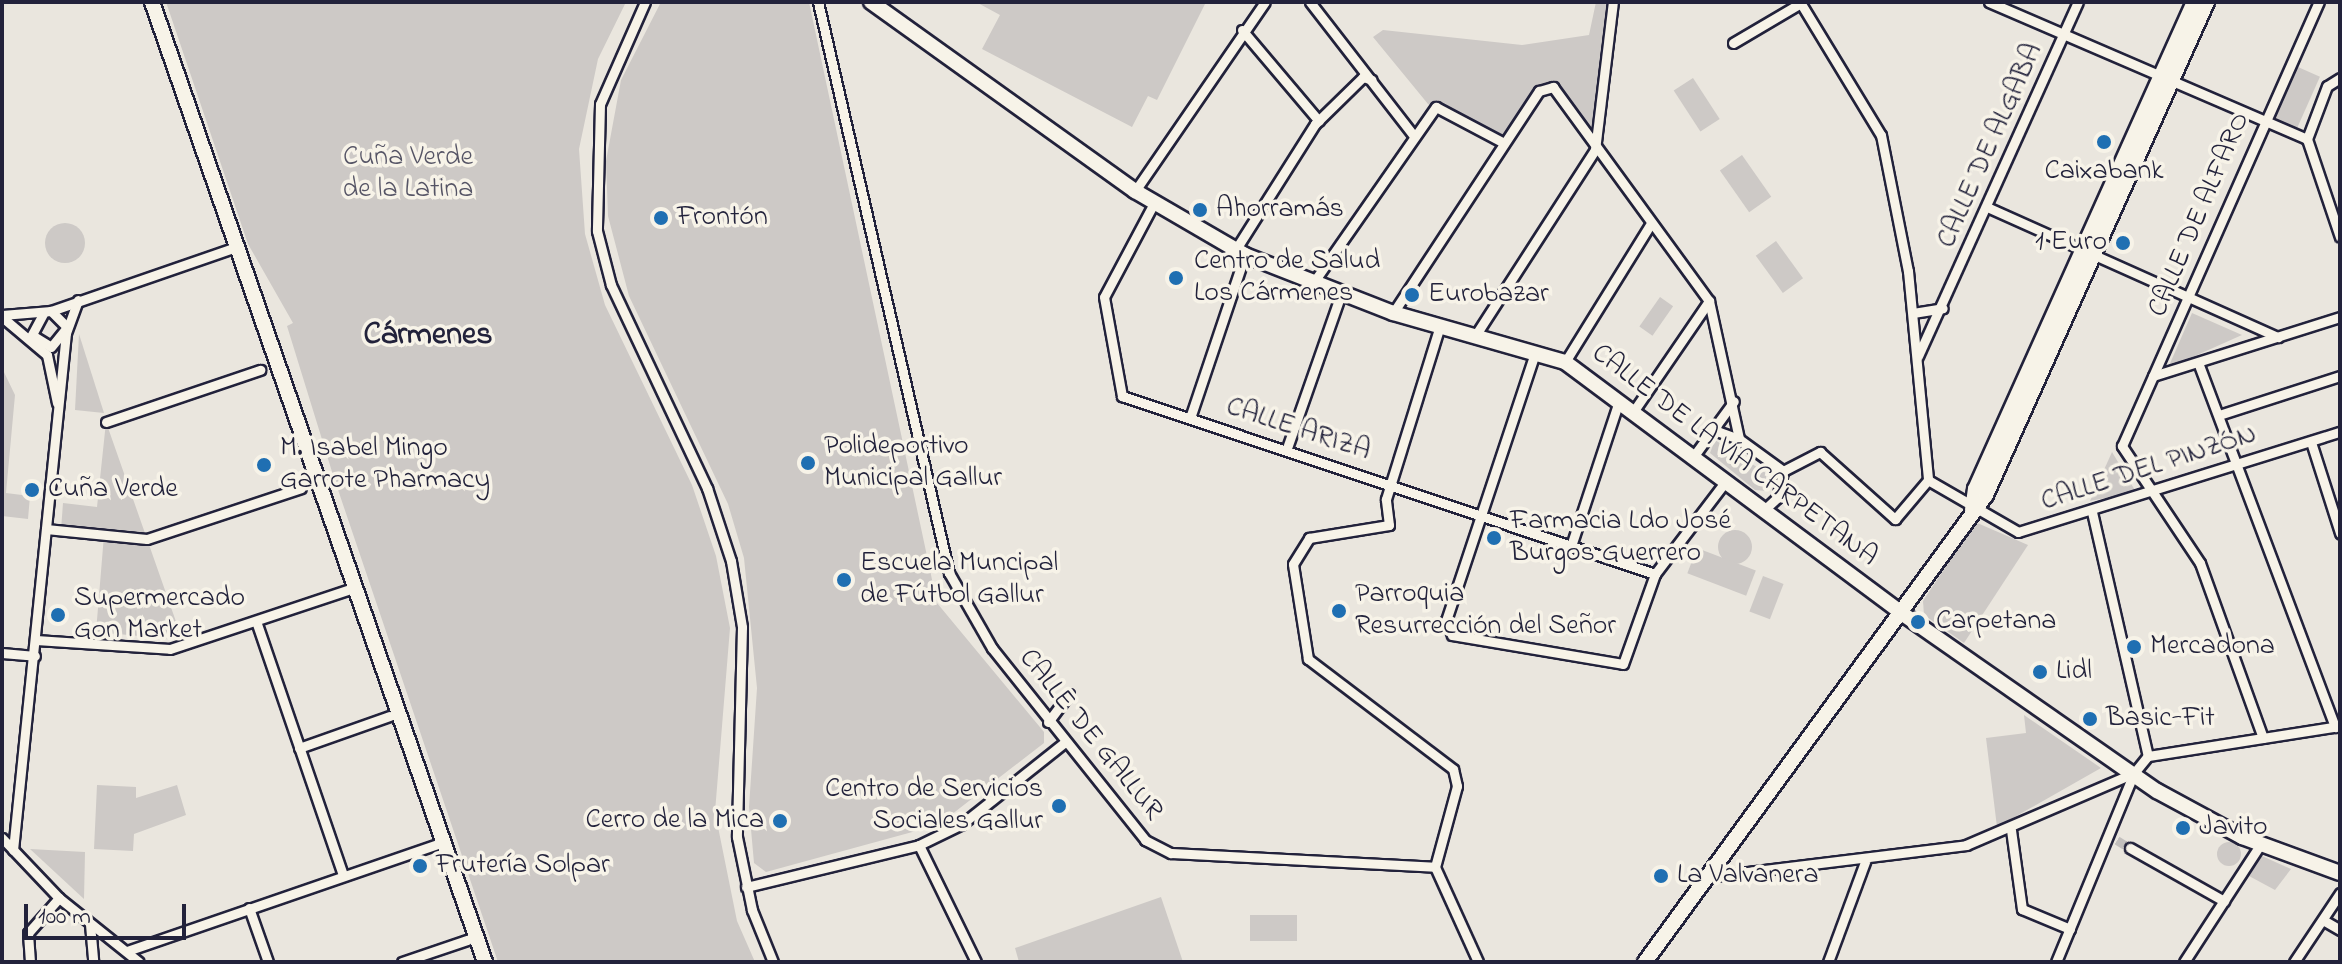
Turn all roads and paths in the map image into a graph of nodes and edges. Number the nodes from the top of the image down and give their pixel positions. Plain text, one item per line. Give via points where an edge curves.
1 (152, 2) edge
2 (645, 2) edge
3 (818, 2) edge
4 (871, 2) edge
5 (1265, 2) edge
6 (1310, 2) edge
7 (1613, 2) edge
8 (1989, 2) edge
9 (2078, 2) edge
10 (2194, 2) edge
11 (2207, 2) edge
12 (2319, 2) edge
13 (1801, 3) edge
14 (1242, 30) junction
15 (2064, 35) junction
16 (1733, 43) dead end
17 (2166, 78) junction
18 (2340, 78) edge
19 (1372, 80) junction
20 (1319, 121) junction
21 (2266, 124) junction
22 (1413, 135) junction
23 (2307, 139) junction
24 (1504, 143) junction
25 (1595, 150) junction
26 (1135, 191) junction
27 (1154, 203) junction
28 (1987, 207) junction
29 (1650, 225) junction
30 (2340, 237) edge
31 (239, 246) junction
32 (1241, 252) junction
33 (2088, 253) junction
34 (1313, 283) junction
35 (1341, 294) junction
36 (78, 300) junction
37 (2188, 300) junction
38 (1709, 301) junction
39 (1943, 308) junction
40 (47, 312) junction
41 (1393, 313) junction
42 (1913, 313) junction
43 (2, 316) edge
44 (2340, 317) edge
45 (1440, 326) junction
46 (66, 333) junction
47 (1475, 336) junction
48 (2278, 337) junction
49 (36, 341) junction
50 (1535, 353) junction
51 (1918, 356) junction
52 (1565, 362) junction
53 (2199, 365) junction
54 (260, 370) dead end
55 (2153, 376) junction
56 (2340, 376) edge
57 (1619, 401) junction
58 (1734, 401) junction
59 (1633, 412) junction
60 (2219, 415) junction
61 (58, 416) junction
62 (1190, 418) junction
63 (106, 422) dead end
64 (1714, 430) junction
65 (2340, 432) edge
66 (1739, 439) junction
67 (2311, 442) junction
68 (1287, 448) junction
69 (1693, 457) junction
70 (2238, 463) junction
71 (1783, 471) junction
72 (1928, 480) junction
73 (1725, 482) junction
74 (1390, 484) junction
75 (301, 488) dead end
76 (2151, 495) junction
77 (1765, 509) junction
78 (1972, 511) junction
79 (2092, 512) junction
80 (1483, 515) junction
81 (46, 529) junction
82 (2340, 533) edge
83 (1572, 543) junction
84 (1655, 574) junction
85 (356, 587) junction
86 (1900, 612) junction
87 (256, 621) junction
88 (36, 640) junction
89 (2, 653) edge
90 (35, 656) junction
91 (1069, 694) dead end
92 (390, 716) dead end
93 (1048, 722) junction
94 (2337, 727) edge
95 (2263, 738) junction
96 (1064, 743) junction
97 (299, 748) junction
98 (2148, 756) junction
99 (2134, 773) junction
100 (2011, 830) junction
101 (2, 838) edge
102 (443, 842) junction
103 (919, 845) junction
104 (2260, 845) junction
105 (2130, 848) tunnel mouth
106 (13, 850) junction
107 (1865, 862) junction
108 (1435, 867) junction
109 (2340, 873) edge
110 (343, 875) junction
111 (1707, 877) junction
112 (746, 887) junction
113 (2340, 893) edge
114 (59, 898) junction
115 (2224, 901) junction
116 (249, 908) junction
117 (2323, 920) junction
118 (90, 924) junction
119 (2070, 929) junction
120 (2340, 930) edge
121 (467, 940) dead end
122 (127, 951) junction
123 (30, 962) edge
124 (93, 962) edge
125 (139, 962) edge
126 (268, 962) edge
127 (402, 962) edge
128 (485, 962) edge
129 (773, 962) edge
130 (976, 962) edge
131 (1478, 962) edge
132 (1645, 962) edge
133 (1828, 962) edge
134 (2056, 962) edge
135 (2184, 962) edge
136 (2294, 962) edge

1 - 31 street
2 - 112 street via 600,104 597,231 616,297 707,488 731,561 742,627 735,793
3 - 93 street, CALLE DE GALLUR via 949,573 959,599
4 - 26 street, CALLE DE LA VÍA CARPETANA
5 - 14 street
6 - 19 street
7 - 25 street
8 - 15 street
9 - 15 street, CALLE DE ALGABA
10 - 17 street
11 - 17 street
12 - 21 street, CALLE DE ALFARO
13 - 16 street
13 - 42 street via 1881,135
14 - 20 street
14 - 26 street
15 - 17 street
15 - 28 street, CALLE DE ALGABA
17 - 21 street
17 - 33 street
18 - 23 street via 2327,86
19 - 20 street via 1363,77
19 - 22 street
20 - 32 street
21 - 23 street
21 - 37 street, CALLE DE ALFARO
22 - 24 street via 1436,107
22 - 34 street
23 - 30 street
24 - 25 street via 1545,86
24 - 41 street
25 - 29 street
25 - 47 street
26 - 27 street, CALLE DE LA VÍA CARPETANA
27 - 32 street, CALLE DE LA VÍA CARPETANA
27 - 62 street, CALLE ARIZA via 1104,297 1122,396
28 - 33 street
28 - 39 street, CALLE DE ALGABA
29 - 38 street
29 - 52 street
31 - 36 street
31 - 85 street
32 - 34 street, CALLE DE LA VÍA CARPETANA
32 - 62 street
33 - 37 street
33 - 78 street via 1975,489
34 - 35 street, CALLE DE LA VÍA CARPETANA
35 - 41 street, CALLE DE LA VÍA CARPETANA
35 - 68 street
36 - 40 street
36 - 46 street
37 - 48 street
37 - 55 street, CALLE DE ALFARO
38 - 58 street
38 - 59 street
39 - 42 street
39 - 51 street, CALLE DE ALGABA
40 - 43 street
40 - 46 street via 65,321
40 - 49 street via 31,328
41 - 45 street, CALLE DE LA VÍA CARPETANA
42 - 51 street
43 - 49 street
44 - 48 street
45 - 47 street, CALLE DE LA VÍA CARPETANA
45 - 74 street
46 - 49 street via 56,346
46 - 61 street
47 - 50 street, CALLE DE LA VÍA CARPETANA
48 - 53 street
49 - 61 street via 54,371
50 - 52 street, CALLE DE LA VÍA CARPETANA
50 - 80 street
51 - 72 street
52 - 57 street, CALLE DE LA VÍA CARPETANA
53 - 55 street
53 - 60 street
54 - 63 street
55 - 76 street, CALLE DE ALFARO via 2122,446
56 - 60 street
57 - 59 street, CALLE DE LA VÍA CARPETANA
57 - 83 street
58 - 64 street
58 - 66 street
59 - 69 street, CALLE DE LA VÍA CARPETANA
60 - 70 street
61 - 81 street
62 - 68 street, CALLE ARIZA
64 - 66 street
64 - 69 street
65 - 67 street, CALLE DEL PINZÓN
66 - 71 street
67 - 70 street, CALLE DEL PINZÓN
67 - 82 street
68 - 74 street, CALLE ARIZA
69 - 73 street, CALLE DE LA VÍA CARPETANA
70 - 76 street, CALLE DEL PINZÓN
70 - 94 street
71 - 72 street via 1820,452 1895,519
71 - 77 street via 1777,498
72 - 78 street, CALLE DEL PINZÓN
73 - 77 street, CALLE DE LA VÍA CARPETANA
73 - 84 street
74 - 80 street, CALLE ARIZA
74 - 108 street via 1389,525 1309,538 1293,564 1308,659 1322,676 1453,769 1457,786
75 - 81 street via 147,539
76 - 79 street, CALLE DEL PINZÓN
76 - 95 street via 2200,563
77 - 86 street, CALLE DE LA VÍA CARPETANA
78 - 79 street, CALLE DEL PINZÓN via 2018,532
78 - 86 street
79 - 98 street
80 - 83 street, CALLE ARIZA
80 - 84 street via 1448,630 1523,652 1623,664
81 - 88 street
83 - 84 street, CALLE ARIZA
85 - 87 street
85 - 102 street
86 - 99 street, CALLE DE LA VÍA CARPETANA
86 - 111 street
87 - 88 street via 156,651
87 - 97 street
88 - 90 street
89 - 90 street
90 - 106 street
91 - 93 street
92 - 97 street
93 - 96 street, CALLE DE GALLUR
94 - 95 street
95 - 98 street
96 - 103 street via 962,824
96 - 108 street, CALLE DE GALLUR via 1145,840 1171,853
97 - 110 street
98 - 99 street
99 - 100 street
99 - 104 street, CALLE DE LA VÍA CARPETANA
99 - 119 street via 2113,838
100 - 107 street
100 - 119 street via 2022,909
101 - 106 street
102 - 110 street
102 - 128 street
103 - 112 street
103 - 130 street
104 - 109 street, CALLE DE LA VÍA CARPETANA
104 - 115 street
105 - 115 street
106 - 114 street
107 - 111 street
107 - 133 street
108 - 131 street
110 - 116 street
111 - 132 street
112 - 129 street
113 - 117 street
114 - 118 street
114 - 123 street via 28,933
115 - 135 street
116 - 122 street
116 - 126 street
117 - 120 street
117 - 136 street
118 - 122 street
118 - 124 street
119 - 134 street
121 - 127 street
122 - 125 street

